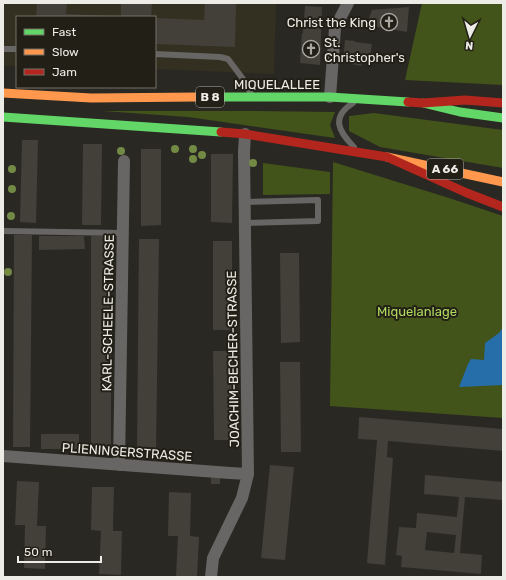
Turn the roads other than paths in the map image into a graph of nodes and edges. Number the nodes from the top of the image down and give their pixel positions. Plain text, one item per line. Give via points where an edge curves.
1 (348, 3) edge
2 (3, 49) edge
3 (16, 49) edge
4 (156, 54) edge
5 (3, 93) edge
6 (253, 97) junction
7 (330, 97) junction
8 (360, 99) junction
9 (423, 103) junction
10 (503, 103) edge
11 (3, 117) edge
12 (503, 118) edge
13 (245, 134) junction
14 (359, 152) junction
15 (387, 157) junction
16 (124, 161) dead end
17 (503, 182) edge
18 (245, 202) junction
19 (503, 207) edge
20 (245, 223) junction
21 (3, 232) edge
22 (122, 233) junction
23 (3, 456) edge
24 (119, 465) junction
25 (248, 474) junction
26 (211, 577) edge

1 - 7 street via 335,28
2 - 3 lane
4 - 6 lane via 220,56 228,59
5 - 6 main road, MIQUELALLEE / B 8 via 91,98
6 - 7 main road, MIQUELALLEE / B 8
7 - 8 main road, MIQUELALLEE / B 8
8 - 9 main road, MIQUELALLEE / B 8
8 - 14 lane via 342,112 338,122 340,130
9 - 10 main road, MIQUELALLEE / B 8 via 465,100
9 - 12 main road via 460,112
11 - 13 main road
13 - 14 main road
13 - 18 street, JOACHIM-BECHER-STRASSE
14 - 15 main road
15 - 17 main road, A 66
15 - 19 main road
16 - 22 street, KARL-SCHEELE-STRASSE
18 - 20 street, JOACHIM-BECHER-STRASSE
18 - 20 lane via 318,200 318,221
20 - 25 street, JOACHIM-BECHER-STRASSE
21 - 22 lane
22 - 24 street, KARL-SCHEELE-STRASSE
23 - 24 street, PLIENINGERSTRASSE
24 - 25 street, PLIENINGERSTRASSE
25 - 26 street, JOACHIM-BECHER-STRASSE via 242,498 213,558

